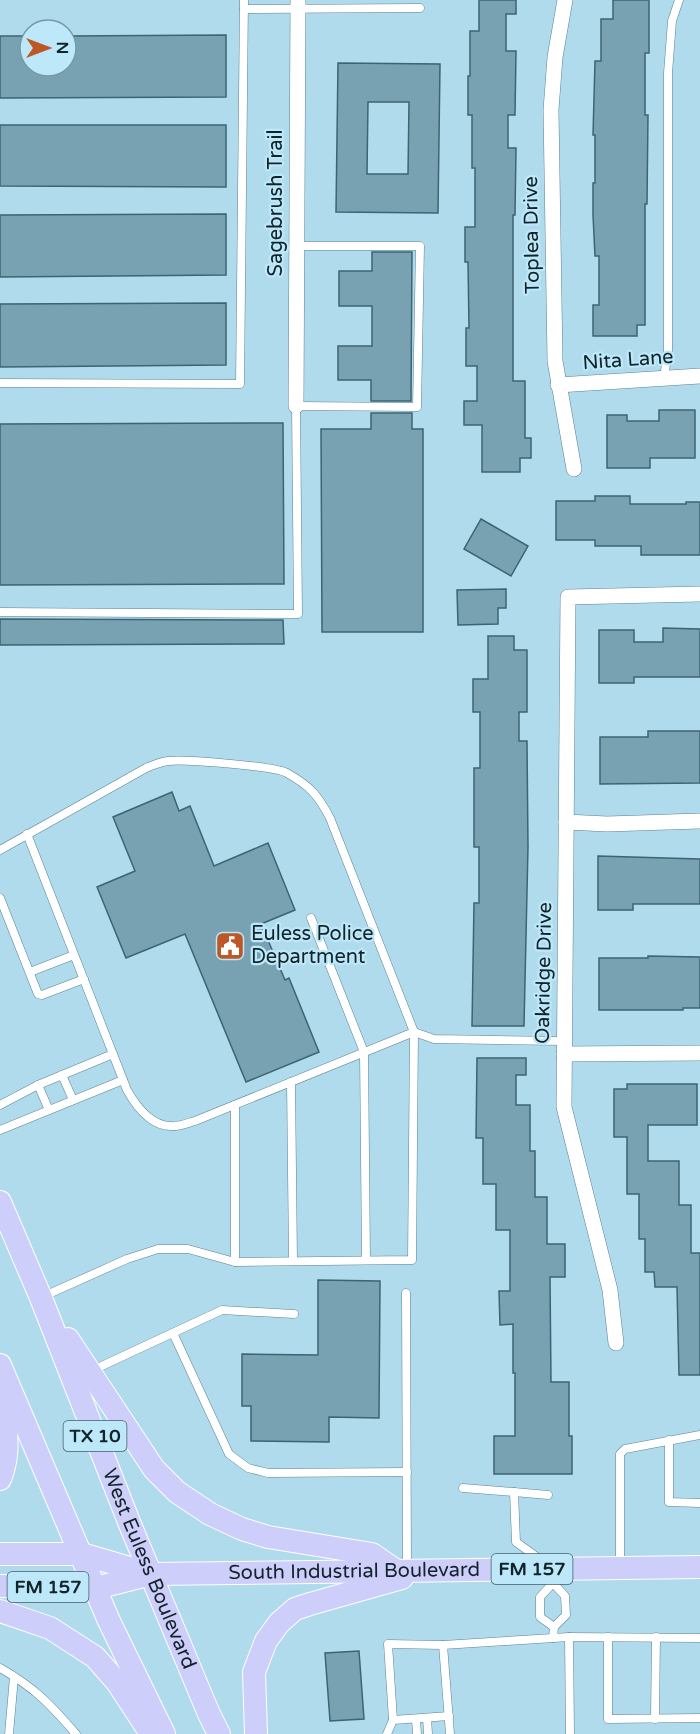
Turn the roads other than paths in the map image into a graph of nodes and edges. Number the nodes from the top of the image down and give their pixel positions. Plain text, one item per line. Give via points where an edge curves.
1 (244, 0) edge
2 (565, 0) edge
3 (679, 0) edge
4 (298, 4) edge
5 (420, 8) dead end
6 (244, 9) junction
7 (297, 246) junction
8 (700, 376) edge
9 (664, 378) junction
10 (0, 384) edge
11 (558, 385) junction
12 (296, 406) junction
13 (574, 468) dead end
14 (700, 594) edge
15 (0, 612) edge
16 (700, 821) edge
17 (566, 822) junction
18 (27, 834) junction
19 (0, 850) edge
20 (0, 898) edge
21 (311, 918) dead end
22 (74, 955) junction
23 (30, 972) junction
24 (84, 980) junction
25 (414, 1032) junction
26 (564, 1047) junction
27 (363, 1052) junction
28 (700, 1053) edge
29 (113, 1054) junction
30 (62, 1075) junction
31 (123, 1080) junction
32 (291, 1082) junction
33 (38, 1085) junction
34 (73, 1100) junction
35 (0, 1105) edge
36 (236, 1105) junction
37 (49, 1110) junction
38 (0, 1130) edge
39 (0, 1202) edge
40 (366, 1260) junction
41 (293, 1261) junction
42 (235, 1262) junction
43 (406, 1293) dead end
44 (41, 1298) junction
45 (294, 1314) dead end
46 (173, 1333) junction
47 (616, 1343) dead end
48 (2, 1369) edge
49 (89, 1372) junction
50 (700, 1435) edge
51 (669, 1440) junction
52 (407, 1472) junction
53 (0, 1479) edge
54 (464, 1488) dead end
55 (514, 1492) junction
56 (548, 1495) dead end
57 (700, 1503) edge
58 (0, 1554) edge
59 (82, 1554) junction
60 (700, 1567) edge
61 (620, 1568) junction
62 (433, 1569) junction
63 (401, 1570) junction
64 (151, 1574) junction
65 (553, 1576) junction
66 (0, 1586) edge
67 (96, 1588) junction
68 (0, 1611) edge
69 (554, 1627) junction
70 (608, 1636) junction
71 (569, 1637) junction
72 (656, 1637) junction
73 (553, 1638) junction
74 (700, 1638) edge
75 (443, 1644) junction
76 (0, 1668) edge
77 (14, 1677) junction
78 (449, 1716) junction
79 (427, 1718) junction
80 (700, 1718) edge
81 (416, 1719) junction
82 (656, 1719) junction
83 (393, 1720) junction
84 (415, 1732) edge
85 (9, 1734) edge
86 (76, 1734) edge
87 (151, 1734) edge
88 (164, 1734) edge
89 (219, 1734) edge
90 (256, 1734) edge
91 (387, 1734) edge
92 (428, 1734) edge
93 (450, 1734) edge
94 (570, 1734) edge

1 - 6 lane
2 - 11 street, Toplea Drive via 551,110
3 - 9 lane via 672,21 668,73 668,350
4 - 5 lane
4 - 6 lane
4 - 7 street, Sagebrush Trail
6 - 10 lane via 240,384
7 - 12 street, Sagebrush Trail
7 - 12 lane via 420,246 417,407
8 - 9 street, Nita Lane
9 - 11 street, Nita Lane
11 - 13 street, Toplea Drive
12 - 15 lane via 298,614
14 - 17 street, Oakridge Drive via 568,597
16 - 17 street
17 - 26 street, Oakridge Drive
18 - 19 lane
18 - 22 lane
18 - 25 lane via 146,768 167,761 284,771 319,797 330,818
20 - 23 lane
21 - 27 lane
22 - 23 lane
22 - 24 lane
23 - 24 lane via 38,994 42,995
24 - 29 lane
25 - 26 lane via 434,1039
25 - 27 lane
25 - 40 lane via 412,1260
26 - 28 street
26 - 47 street, Oakridge Drive via 564,1107 610,1290
27 - 32 lane
27 - 40 lane
29 - 30 lane
29 - 31 lane
30 - 33 lane
30 - 34 lane
31 - 34 lane
31 - 36 lane via 137,1109 170,1126
32 - 36 lane
32 - 41 lane
33 - 35 lane
33 - 37 lane
34 - 37 lane
36 - 42 lane
37 - 38 lane
39 - 44 main road, West Euless Boulevard / TX 10
40 - 41 lane
41 - 42 lane
42 - 44 lane via 188,1249 158,1249
43 - 52 lane
44 - 49 main road
44 - 64 main road, West Euless Boulevard / TX 10
45 - 46 lane via 222,1310
46 - 49 lane
46 - 52 lane via 229,1454 248,1468 268,1473
48 - 53 main road via 8,1438
48 - 59 main road, TX 10
49 - 63 main road via 154,1469 177,1492 210,1514 268,1537 372,1554
50 - 51 lane
51 - 57 lane via 669,1502
51 - 61 lane via 625,1449 620,1454
52 - 63 lane
54 - 55 lane
55 - 56 lane
55 - 65 lane via 516,1542
58 - 59 main road, South Industrial Boulevard / FM 157
59 - 64 main road, South Industrial Boulevard / FM 157
59 - 67 main road, TX 10
60 - 61 main road, South Industrial Boulevard / FM 157
61 - 65 main road, South Industrial Boulevard / FM 157
62 - 63 main road, South Industrial Boulevard / FM 157
62 - 65 main road, South Industrial Boulevard / FM 157
62 - 90 main road via 295,1609 279,1623 266,1641 254,1672
63 - 64 main road, South Industrial Boulevard / FM 157
64 - 67 main road, South Industrial Boulevard / FM 157
64 - 89 main road, West Euless Boulevard / TX 10
65 - 69 lane via 565,1596 566,1615
65 - 69 lane via 540,1597 540,1617
66 - 67 main road, South Industrial Boulevard / FM 157
67 - 88 main road, TX 10
68 - 87 main road via 50,1628 95,1657 117,1682
69 - 73 lane
70 - 71 lane
70 - 72 lane
70 - 82 lane via 608,1719
71 - 73 lane
71 - 94 lane
72 - 74 lane
72 - 82 lane
73 - 75 lane
75 - 78 lane
75 - 83 lane via 388,1644
76 - 77 lane
77 - 85 lane
77 - 86 lane via 51,1704
78 - 79 lane
78 - 93 lane
79 - 81 lane
79 - 92 lane
80 - 82 lane
81 - 83 lane
81 - 84 lane
83 - 91 lane

